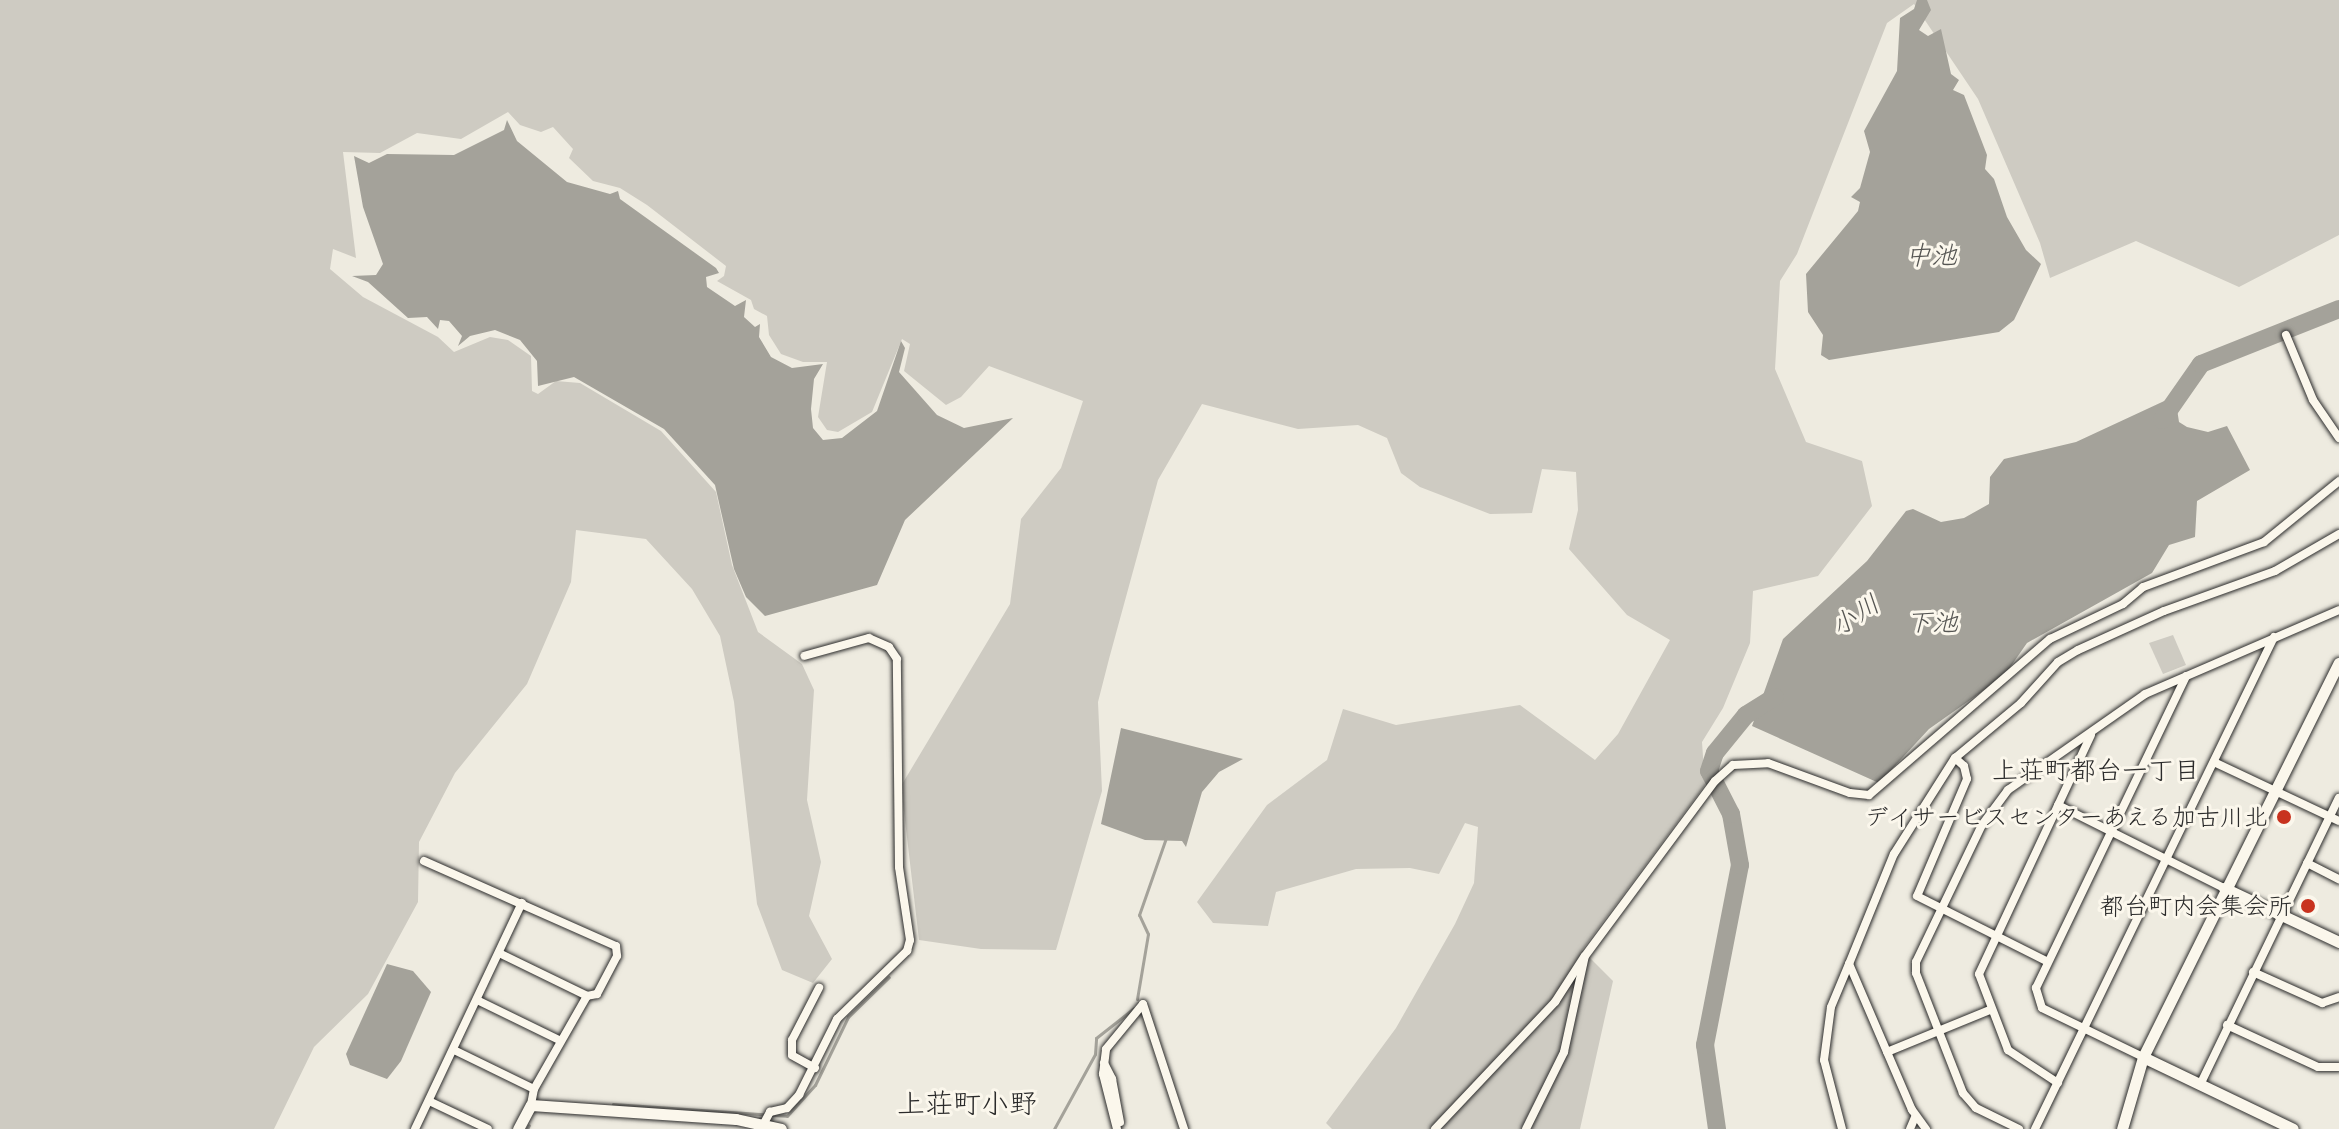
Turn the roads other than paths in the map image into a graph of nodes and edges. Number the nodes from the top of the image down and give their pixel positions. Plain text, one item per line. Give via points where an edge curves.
1 (2286, 335) dead end
2 (2339, 438) edge
3 (2339, 481) edge
4 (2339, 534) edge
5 (2339, 610) edge
6 (2275, 636) junction
7 (804, 656) dead end
8 (2339, 663) edge
9 (2186, 676) junction
10 (2093, 732) junction
11 (1955, 758) junction
12 (2214, 762) junction
13 (2273, 788) junction
14 (2339, 798) edge
15 (2058, 805) junction
16 (2335, 819) edge
17 (2112, 830) junction
18 (2167, 858) junction
19 (424, 861) dead end
20 (2307, 863) junction
21 (2339, 879) edge
22 (2224, 888) junction
23 (522, 903) junction
24 (1942, 910) junction
25 (2282, 915) junction
26 (1995, 937) junction
27 (2339, 942) edge
28 (499, 953) junction
29 (1585, 956) junction
30 (2046, 961) junction
31 (1849, 964) junction
32 (2253, 972) junction
33 (819, 988) dead end
34 (587, 996) junction
35 (2339, 997) edge
36 (477, 1000) junction
37 (1990, 1010) junction
38 (2227, 1025) junction
39 (2084, 1029) junction
40 (1938, 1032) junction
41 (561, 1041) junction
42 (454, 1050) junction
43 (1887, 1052) junction
44 (2143, 1057) junction
45 (2339, 1067) edge
46 (815, 1068) junction
47 (2058, 1083) junction
48 (2200, 1085) junction
49 (534, 1089) junction
50 (429, 1101) junction
51 (531, 1105) junction
52 (1915, 1117) junction
53 (763, 1125) junction
54 (415, 1129) edge
55 (488, 1129) edge
56 (518, 1129) edge
57 (781, 1129) edge
58 (1120, 1129) edge
59 (1184, 1129) edge
60 (1435, 1129) edge
61 (1526, 1129) edge
62 (1842, 1129) edge
63 (1910, 1129) edge
64 (1926, 1129) edge
65 (2019, 1129) edge
66 (2035, 1129) edge
67 (2122, 1129) edge
68 (2293, 1129) edge

1 - 2 street via 2313,400
3 - 29 street via 2264,542 2143,587 2123,604 2050,639 1869,795 1768,763 1733,765 1708,790
4 - 11 street via 2275,571 2164,611 2068,656
5 - 6 street
6 - 9 street
6 - 12 street
7 - 46 street via 869,638 889,647 897,659 899,867 910,940 907,951 837,1019
8 - 13 street
9 - 10 street via 2145,694
9 - 17 street
10 - 15 street
10 - 24 street via 2008,790 1982,825
11 - 24 street via 1967,779 1918,887 1922,901
11 - 31 street via 1894,854
12 - 13 street
12 - 18 street
13 - 16 street
13 - 22 street
14 - 16 street
15 - 17 street
15 - 26 street
16 - 20 street
17 - 18 street
17 - 30 street
18 - 22 street
18 - 39 street
19 - 23 street
20 - 21 street
20 - 25 street
22 - 25 street
22 - 44 street
23 - 28 street
23 - 34 street via 616,946 617,956 597,994
24 - 26 street
24 - 40 street via 1916,962
25 - 27 street
25 - 32 street
26 - 30 street
26 - 37 street via 1978,982
28 - 34 street
28 - 36 street
29 - 60 street via 1555,1002
29 - 61 street via 1564,1052
30 - 39 street via 2036,988 2038,1003
31 - 43 street
31 - 62 street via 1831,1007 1824,1060
32 - 35 street via 2322,1003
32 - 38 street
33 - 46 street via 792,1040 792,1055
34 - 41 street
36 - 41 street
36 - 42 street
37 - 40 street
37 - 47 street via 2014,1058
38 - 45 street via 2318,1067
38 - 48 street
39 - 44 street
39 - 47 street
40 - 43 street
40 - 65 street via 1963,1093 1976,1108
41 - 49 street
42 - 49 street
42 - 50 street
43 - 52 street
44 - 48 street
44 - 67 street
46 - 53 street via 799,1095 787,1108 770,1112
47 - 66 street
48 - 68 street
49 - 51 street
50 - 54 street
50 - 55 street
51 - 53 street via 662,1112
51 - 56 street
52 - 63 street
52 - 64 street
53 - 57 street
58 - 59 street via 1103,1062 1114,1036 1133,1022 1143,1004

